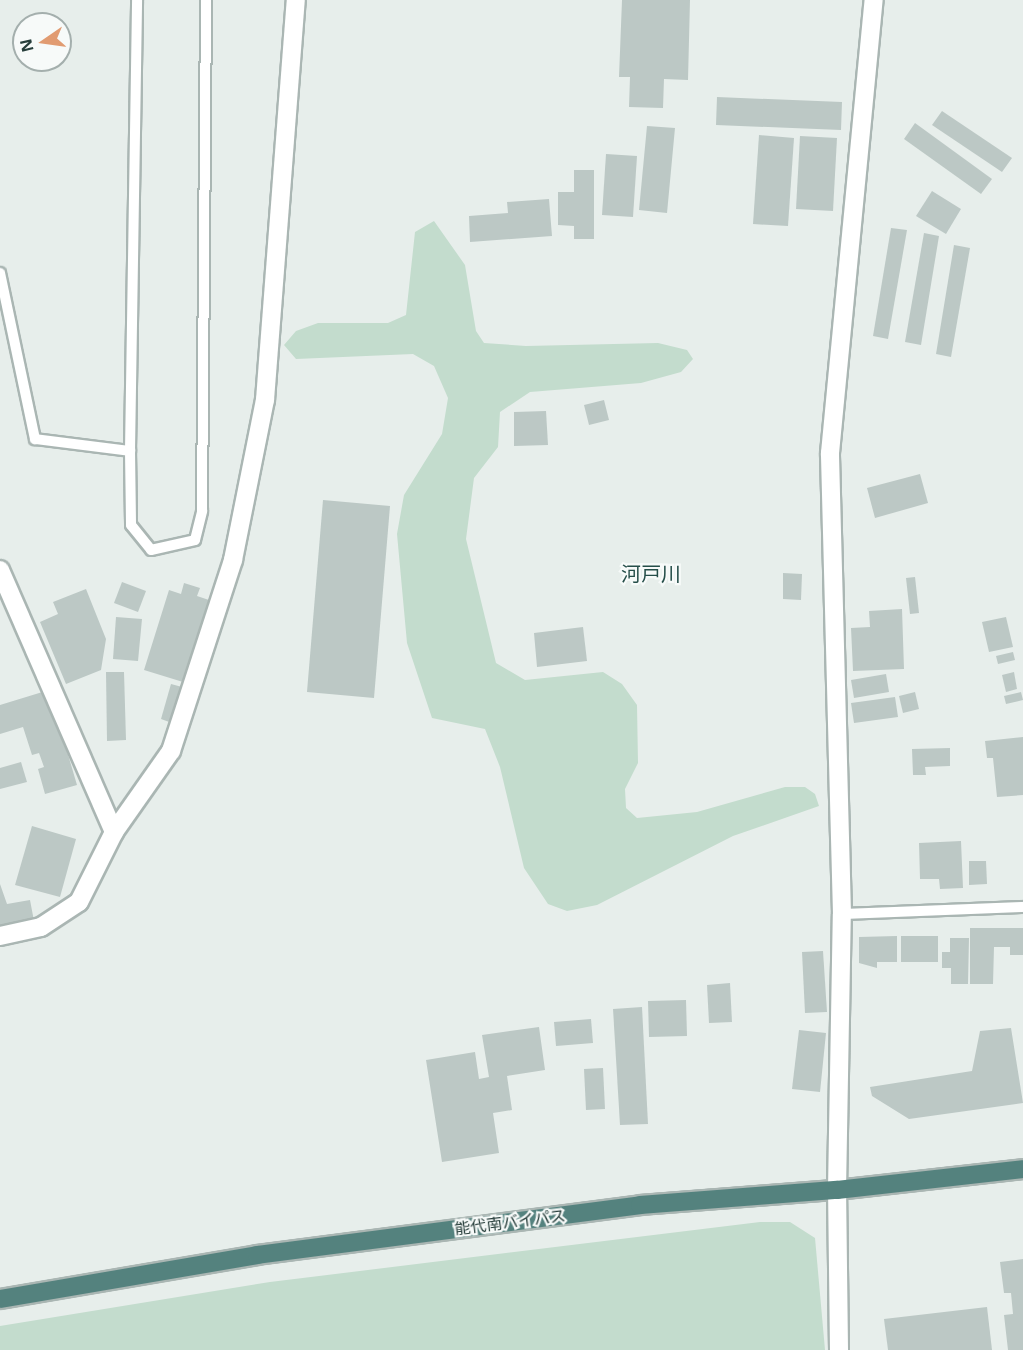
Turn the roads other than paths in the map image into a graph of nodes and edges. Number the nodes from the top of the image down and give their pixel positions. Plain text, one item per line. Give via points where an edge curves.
1 (137, 0) edge
2 (206, 0) edge
3 (296, 0) edge
4 (874, 0) edge
5 (0, 273) edge
6 (130, 452) junction
7 (0, 570) edge
8 (114, 832) junction
9 (1023, 907) edge
10 (842, 914) junction
11 (0, 936) edge
12 (1023, 1169) edge
13 (837, 1190) junction
14 (0, 1299) edge
15 (839, 1350) edge

1 - 6 lane
2 - 6 lane via 202,511 195,540 151,550 131,525
3 - 8 street via 265,400 232,560 171,751
4 - 10 street via 830,453
5 - 6 lane via 35,438
7 - 8 street
8 - 11 street via 79,902 41,927
9 - 10 lane
10 - 13 street
12 - 13 highway, 能代南バイパス
13 - 14 highway, 能代南バイパス via 640,1205 257,1255
13 - 15 street

